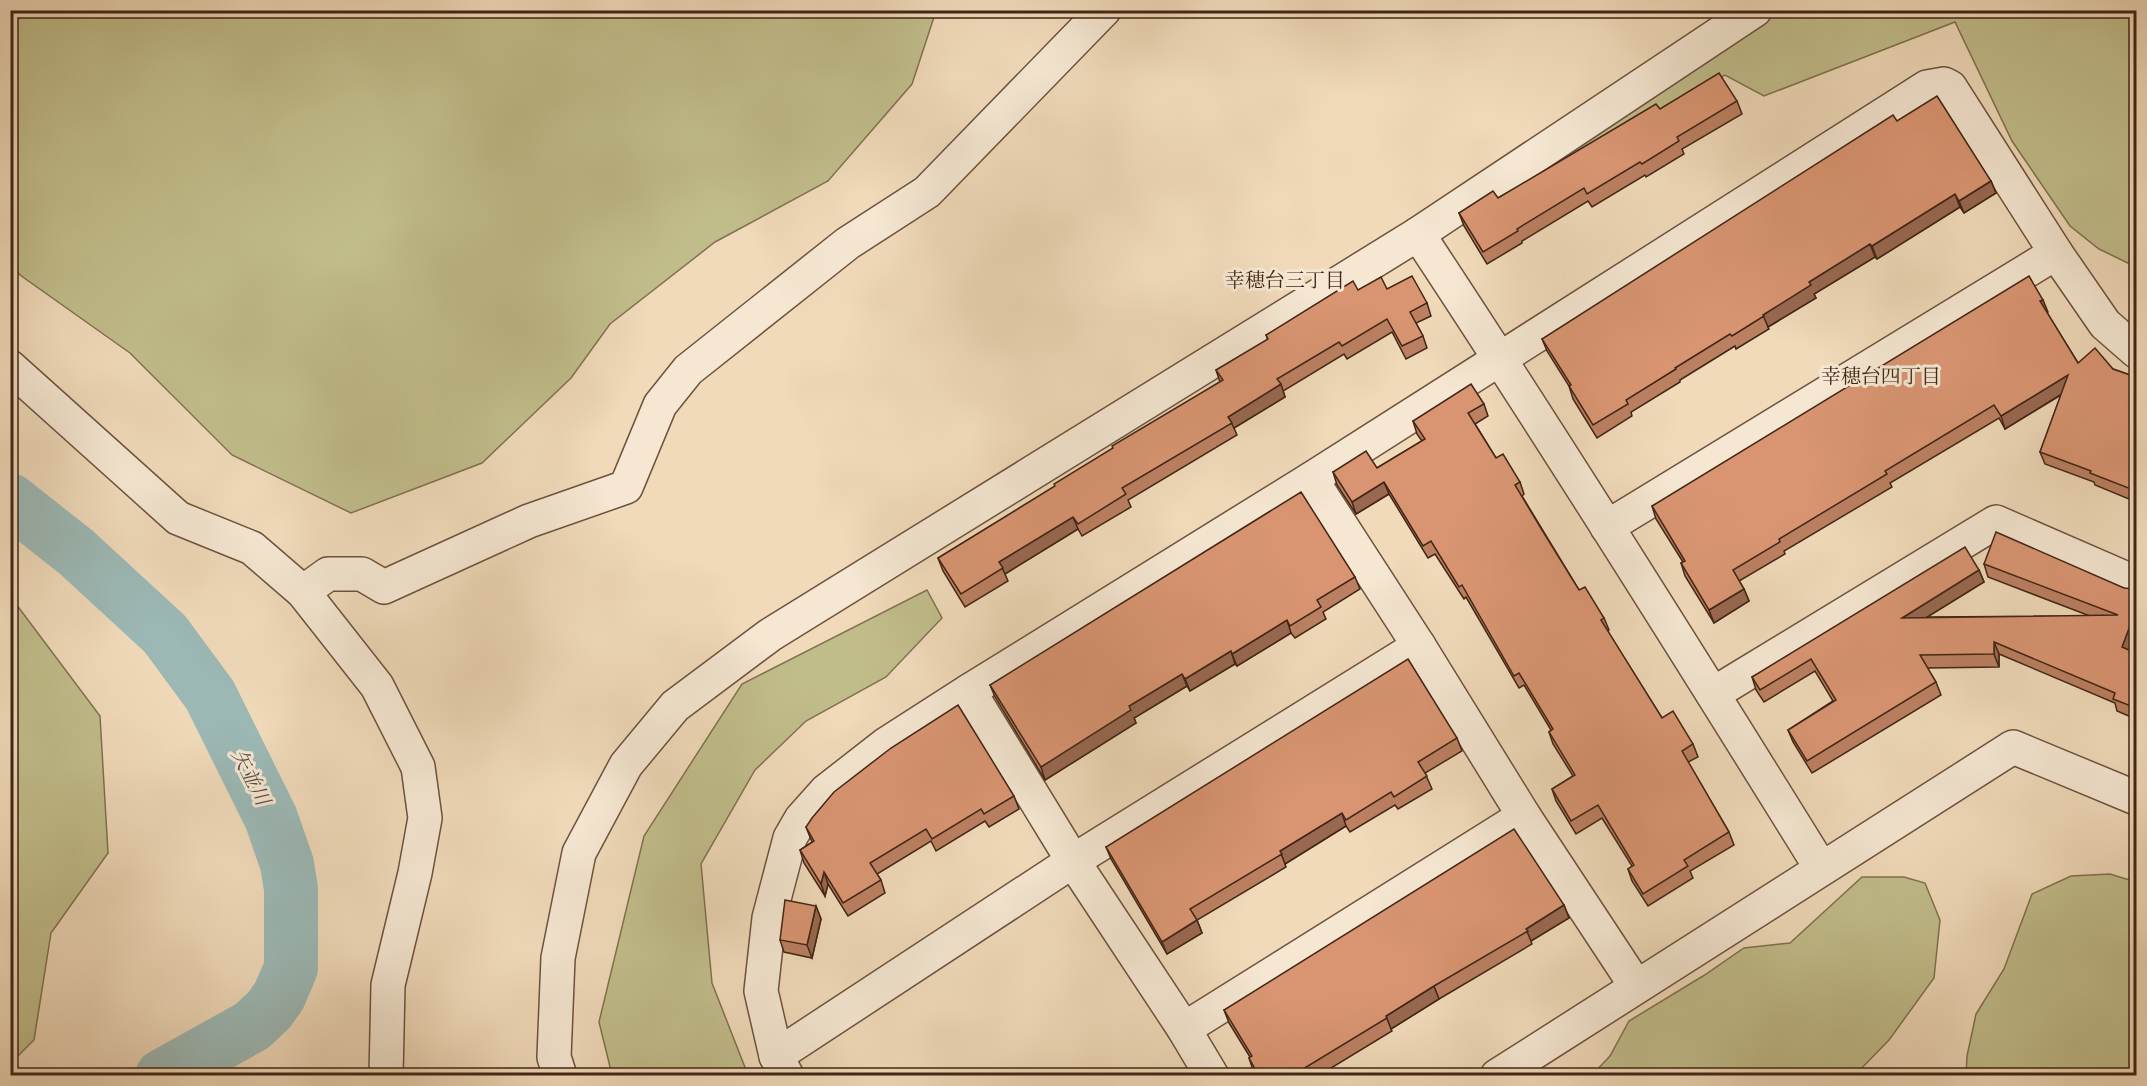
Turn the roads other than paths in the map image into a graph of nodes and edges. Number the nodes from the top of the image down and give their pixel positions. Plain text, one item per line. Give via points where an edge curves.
1 (1104, 10) edge
2 (1755, 10) edge
3 (1418, 234) junction
4 (2056, 253) junction
5 (2136, 351) edge
6 (1500, 359) junction
7 (10, 367) edge
8 (1311, 479) junction
9 (1607, 527) junction
10 (2136, 583) edge
11 (303, 592) junction
12 (1419, 646) junction
13 (969, 691) junction
14 (1713, 694) junction
15 (2136, 798) edge
16 (1524, 816) junction
17 (1073, 861) junction
18 (1821, 868) junction
19 (1636, 986) junction
20 (1184, 1029) junction
21 (782, 1066) edge
22 (386, 1076) edge
23 (560, 1076) edge
24 (1212, 1076) edge
25 (1497, 1076) edge

1 - 11 street via 927,192 848,243 688,370 660,405 626,487 529,521 384,587 362,574 328,574
2 - 3 street
3 - 6 street
3 - 23 street via 770,635 675,706 626,765 579,853 558,958 554,1057
4 - 5 street via 2105,324
4 - 6 street via 1950,87 1938,84 1917,93
4 - 9 street
6 - 8 street
6 - 9 street
7 - 11 street via 178,518 252,548
8 - 12 street
8 - 13 street
9 - 14 street
10 - 14 street via 1996,522
11 - 22 street via 377,686 418,767 425,818 388,985
12 - 16 street
12 - 17 street
13 - 17 street
13 - 21 street via 885,745 826,791 789,838 770,918 761,991
14 - 18 street
15 - 18 street via 2013,747
16 - 19 street
16 - 20 street
17 - 20 street
17 - 21 street
18 - 19 street
19 - 25 street
20 - 24 street

